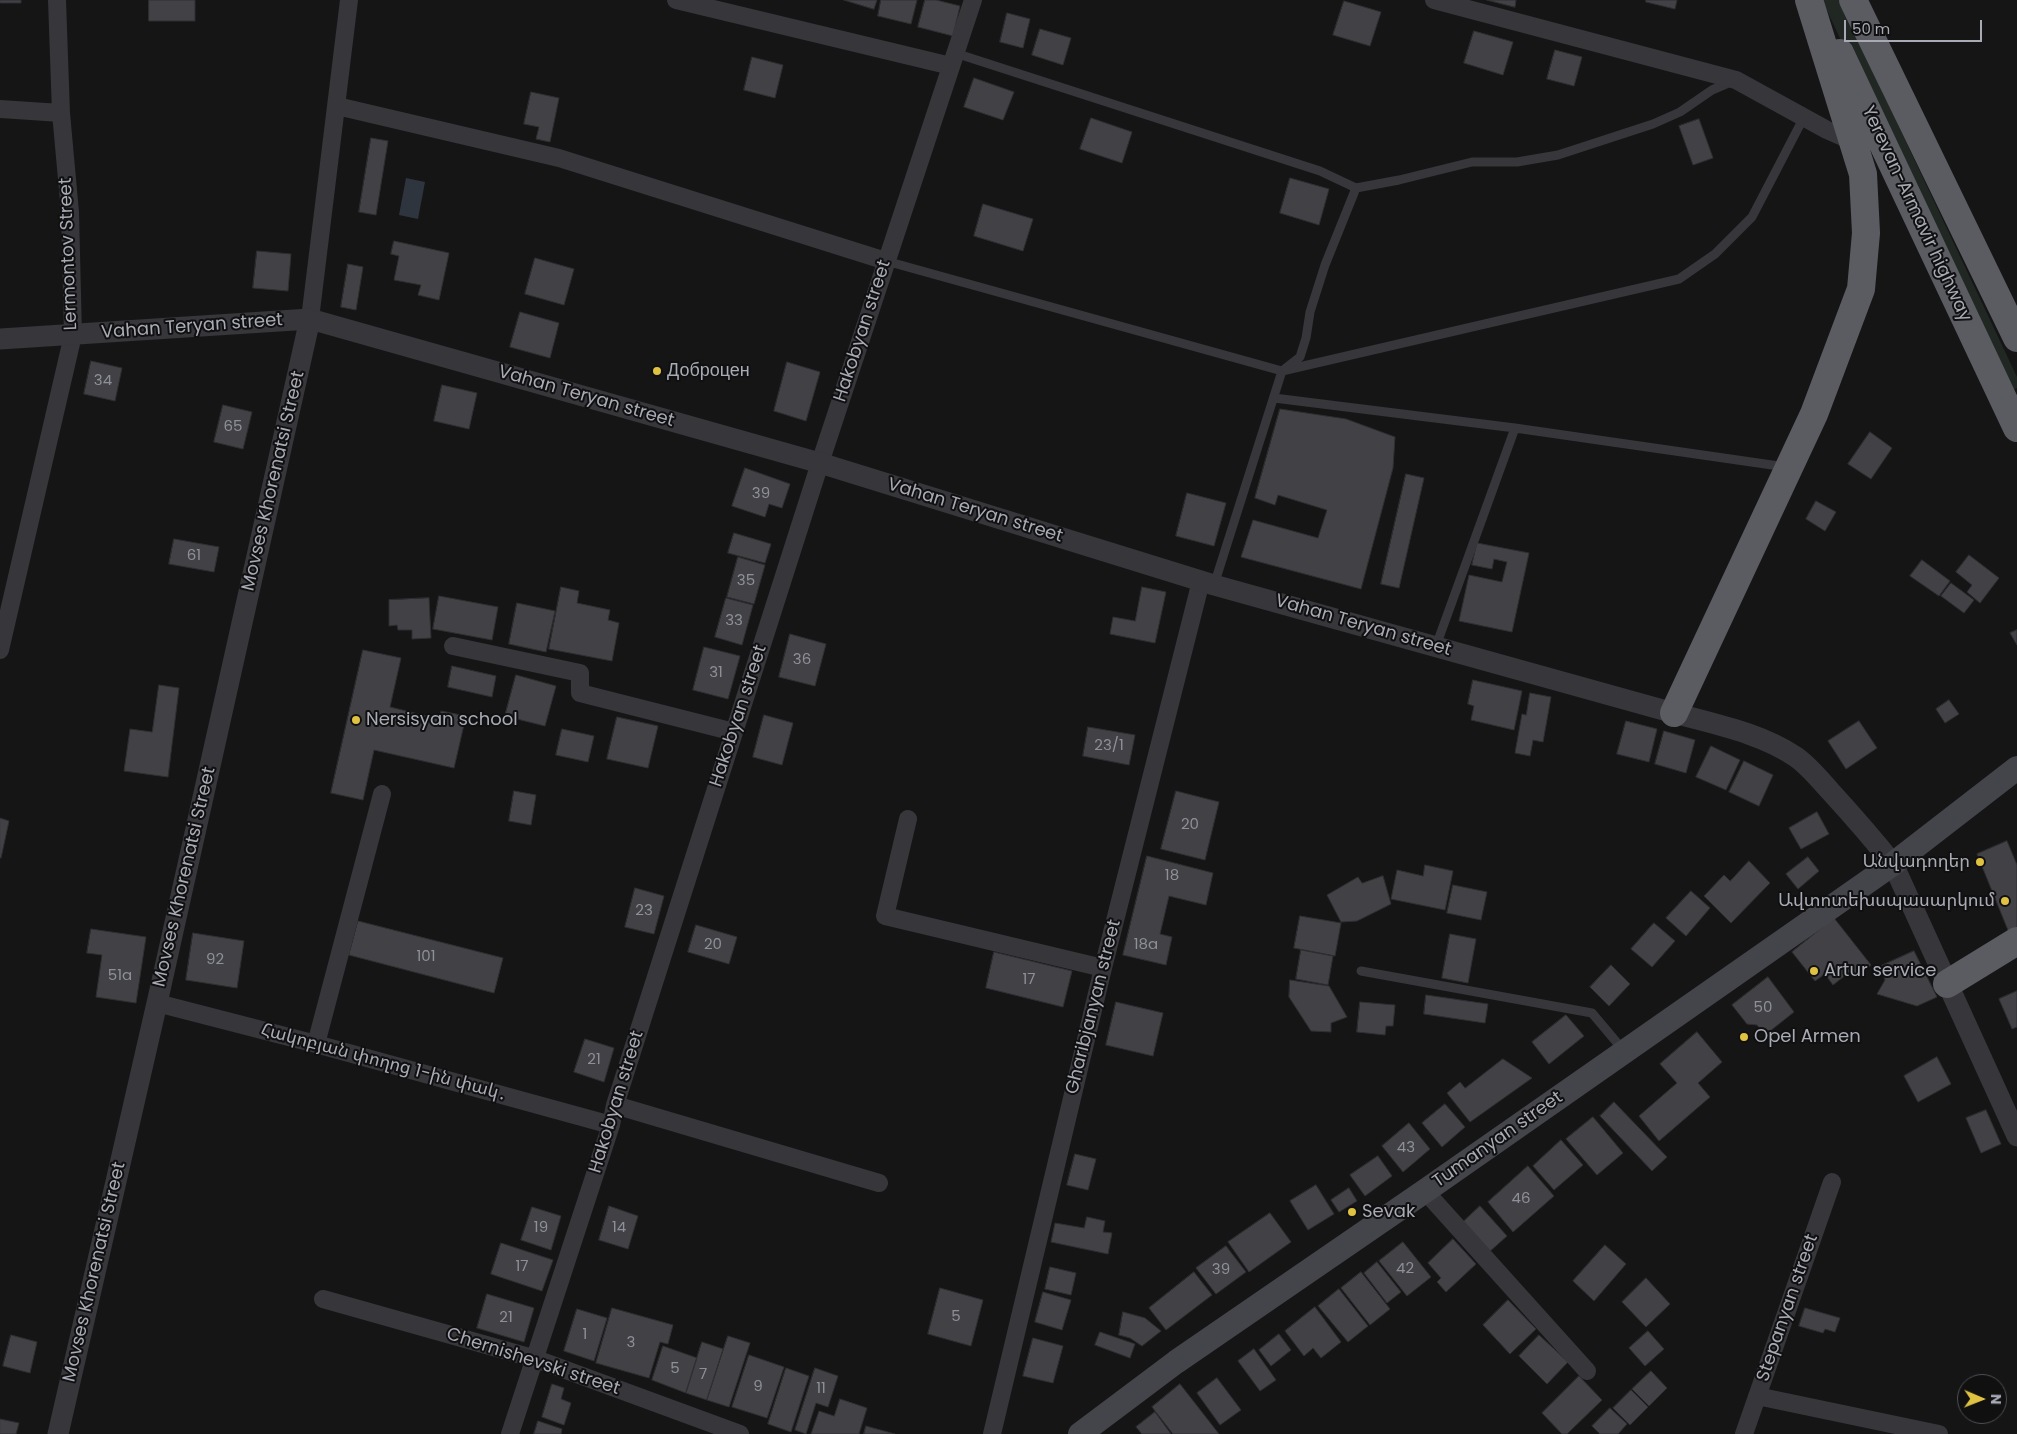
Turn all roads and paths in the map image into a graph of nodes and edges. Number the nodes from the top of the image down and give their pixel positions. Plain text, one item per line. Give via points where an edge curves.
1 (57, 0) edge
2 (349, 0) edge
3 (676, 0) edge
4 (973, 0) edge
5 (1434, 0) edge
6 (1809, 0) edge
7 (1815, 0) edge
8 (1853, 0) edge
9 (953, 60) junction
10 (1736, 80) junction
11 (336, 106) junction
12 (0, 109) edge
13 (61, 113) junction
14 (1804, 117) junction
15 (1852, 141) junction
16 (1356, 188) junction
17 (886, 261) junction
18 (310, 319) junction
19 (73, 336) junction
20 (2017, 338) edge
21 (0, 339) edge
22 (1282, 371) junction
23 (1274, 398) junction
24 (2015, 414) edge
25 (1515, 428) junction
26 (820, 463) junction
27 (1790, 468) junction
28 (1208, 583) junction
29 (453, 646) dead end
30 (1436, 646) junction
31 (0, 650) edge
32 (1674, 713) junction
33 (734, 732) junction
34 (2017, 768) edge
35 (382, 794) dead end
36 (908, 819) dead end
37 (1892, 864) junction
38 (2017, 941) edge
39 (1104, 968) junction
40 (1361, 971) dead end
41 (1947, 984) junction
42 (157, 1003) junction
43 (316, 1044) junction
44 (1624, 1052) junction
45 (615, 1105) junction
46 (611, 1125) junction
47 (2016, 1130) edge
48 (1832, 1182) dead end
49 (879, 1183) dead end
50 (1425, 1191) junction
51 (323, 1299) dead end
52 (536, 1359) junction
53 (1586, 1371) dead end
54 (1757, 1396) junction
55 (58, 1434) edge
56 (510, 1434) edge
57 (740, 1434) edge
58 (992, 1434) edge
59 (1080, 1434) edge
60 (1744, 1434) edge
61 (1939, 1434) edge

1 - 13 street, Lermontov Street
2 - 11 street
3 - 9 street
4 - 9 street, Hakobyan street
5 - 10 street
6 - 15 highway
7 - 24 highway, Yerevan-Armavir highway
8 - 20 highway, Yerevan-Armavir highway
9 - 16 lane via 1320,171
9 - 17 street, Hakobyan street
10 - 14 street
10 - 16 lane via 1653,124 1558,155 1517,162 1472,162
11 - 17 street via 559,158
11 - 18 street
12 - 13 street
13 - 19 street, Lermontov Street via 70,212
14 - 15 street
14 - 22 lane via 1752,216 1715,254 1678,279
15 - 27 highway via 1863,174 1866,223 1861,289
16 - 22 lane via 1325,265 1300,357
17 - 22 lane
17 - 26 street, Hakobyan street
18 - 19 street, Vahan Teryan street
18 - 26 street, Vahan Teryan street
18 - 42 street, Movses Khorenatsi Street
19 - 21 street, Vahan Teryan street
19 - 31 street, Lermontov Street
22 - 23 lane
23 - 25 lane
23 - 28 lane
25 - 27 lane
25 - 30 lane
26 - 28 street, Vahan Teryan street
26 - 33 street, Hakobyan street
27 - 32 highway
28 - 30 street, Vahan Teryan street
28 - 39 street, Gharibjanyan street
29 - 33 street via 580,673 580,693
30 - 32 street, Vahan Teryan street
32 - 37 street, Vahan Teryan street via 1738,731 1796,757 1866,830
33 - 45 street, Hakobyan street
34 - 37 main road, Tumanyan street
35 - 43 street
36 - 39 street via 885,916
37 - 41 street, Vahan Teryan street
37 - 44 main road, Tumanyan street
38 - 41 highway
39 - 58 street, Gharibjanyan street
40 - 44 lane via 1592,1013
41 - 47 street, Vahan Teryan street
42 - 43 street, Հակոբյան փողոց 1-ին փակ․
42 - 55 street, Movses Khorenatsi Street
43 - 46 street, Հակոբյան փողոց 1-ին փակ․
44 - 50 main road, Tumanyan street
45 - 46 street, Hakobyan street
45 - 49 street
46 - 52 street, Hakobyan street
48 - 54 street, Stepanyan street
50 - 53 street
50 - 59 main road, Tumanyan street via 1176,1362
51 - 52 street, Chernishevski street
52 - 56 street, Hakobyan street
52 - 57 street, Chernishevski street
54 - 60 street, Stepanyan street
54 - 61 street

